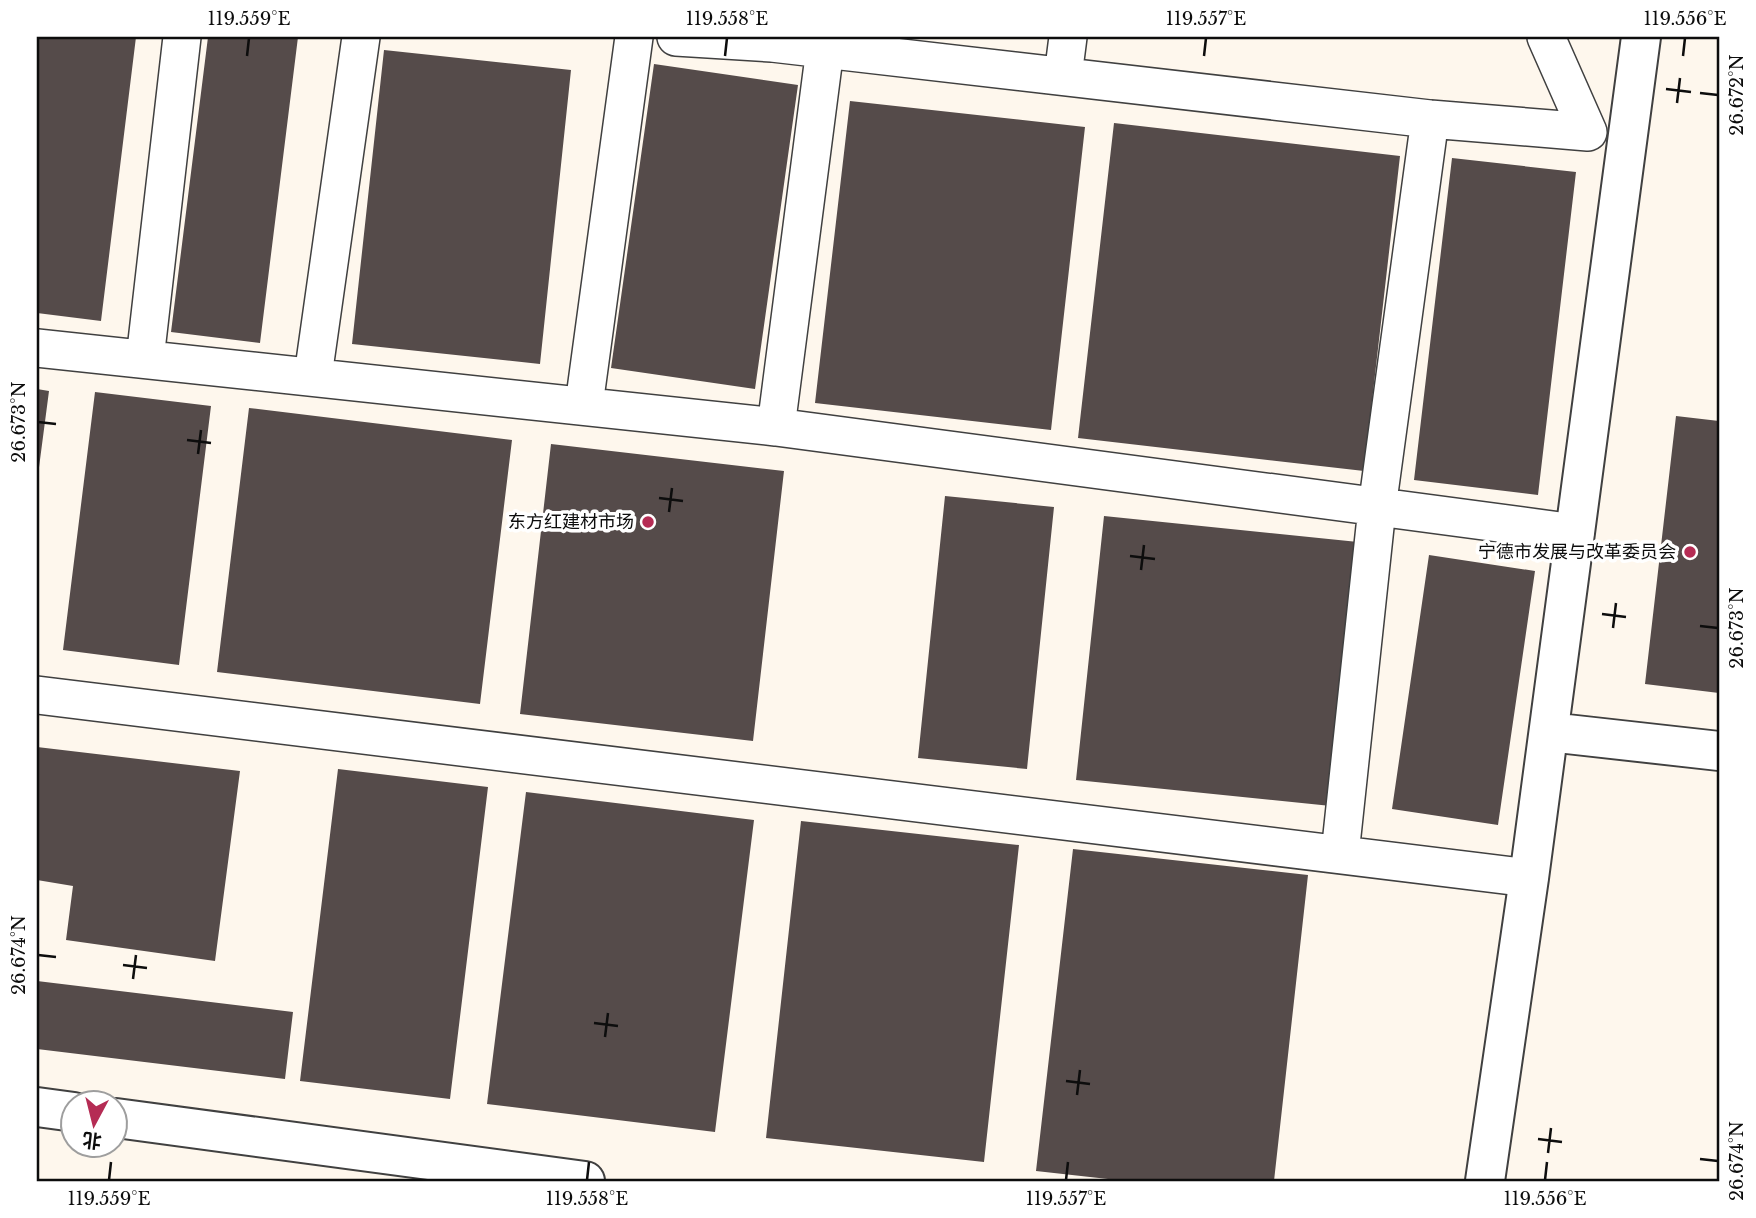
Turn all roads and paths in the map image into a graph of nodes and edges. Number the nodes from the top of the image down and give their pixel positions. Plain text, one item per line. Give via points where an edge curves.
1 (182, 37) edge
2 (361, 37) edge
3 (634, 37) edge
4 (676, 37) edge
5 (1069, 37) edge
6 (1546, 37) edge
7 (1641, 37) edge
8 (772, 40) edge
9 (825, 49) junction
10 (1063, 76) junction
11 (1430, 119) junction
12 (37, 348) edge
13 (145, 359) junction
14 (313, 376) junction
15 (584, 405) junction
16 (776, 427) junction
17 (1377, 508) junction
18 (1575, 533) junction
19 (37, 695) edge
20 (1549, 732) junction
21 (1719, 751) edge
22 (1340, 854) junction
23 (1529, 878) junction
24 (37, 1107) edge
25 (60, 1110) edge
26 (130, 1120) edge
27 (585, 1181) edge
28 (1485, 1181) edge

1 - 13 street
2 - 14 street
3 - 15 street
4 - 8 street
5 - 10 street
6 - 11 street via 1588,132
7 - 18 street
8 - 9 street
9 - 10 street
9 - 16 street
10 - 11 street
11 - 17 street
12 - 13 street
13 - 14 street
14 - 15 street
15 - 16 street
16 - 17 street
17 - 18 street
17 - 22 street
18 - 20 street
19 - 22 street
20 - 21 street
20 - 23 street
22 - 23 street
23 - 28 street
24 - 25 street
26 - 27 street

